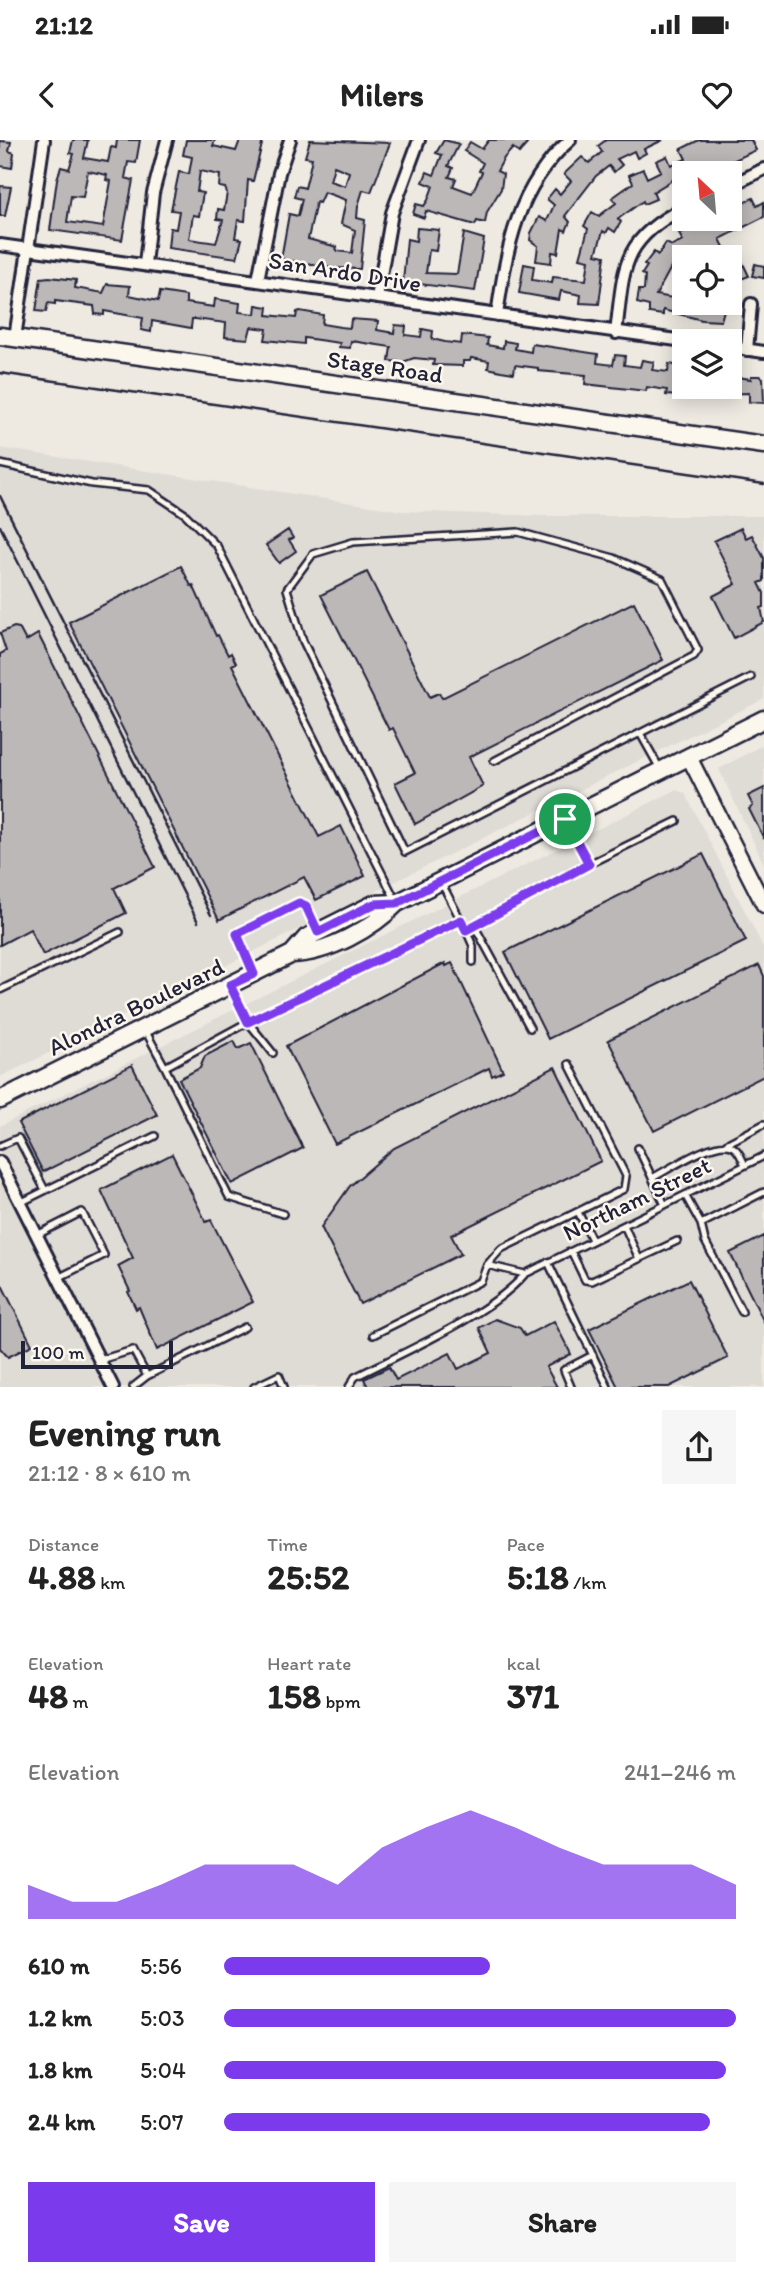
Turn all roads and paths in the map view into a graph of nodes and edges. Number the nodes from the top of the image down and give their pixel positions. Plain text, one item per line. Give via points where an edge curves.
1 (44, 140) edge
2 (167, 140) edge
3 (290, 140) edge
4 (419, 140) edge
5 (570, 140) edge
6 (764, 169) edge
7 (742, 180) edge
8 (672, 215) edge
9 (0, 245) edge
10 (27, 249) junction
11 (145, 264) junction
12 (258, 280) junction
13 (377, 298) junction
14 (751, 304) dead end
15 (497, 316) junction
16 (616, 333) junction
17 (7, 337) edge
18 (672, 340) edge
19 (742, 348) edge
20 (747, 349) junction
21 (764, 352) edge
22 (764, 444) edge
23 (0, 464) edge
24 (751, 677) dead end
25 (764, 719) edge
26 (640, 733) junction
27 (689, 757) junction
28 (494, 761) dead end
29 (660, 771) junction
30 (565, 819) junction
31 (677, 821) dead end
32 (589, 864) junction
33 (440, 882) junction
34 (397, 903) junction
35 (764, 905) edge
36 (461, 920) junction
37 (474, 925) junction
38 (466, 930) junction
39 (120, 932) dead end
40 (318, 932) junction
41 (292, 954) junction
42 (473, 962) dead end
43 (254, 974) junction
44 (230, 985) junction
45 (0, 990) edge
46 (248, 1022) junction
47 (144, 1028) junction
48 (530, 1028) dead end
49 (273, 1053) dead end
50 (569, 1064) dead end
51 (165, 1067) junction
52 (0, 1100) edge
53 (764, 1124) edge
54 (155, 1136) dead end
55 (726, 1144) junction
56 (0, 1146) edge
57 (638, 1149) dead end
58 (762, 1157) edge
59 (0, 1162) edge
60 (745, 1165) junction
61 (764, 1167) edge
62 (652, 1178) junction
63 (45, 1190) junction
64 (764, 1192) edge
65 (685, 1195) junction
66 (20, 1203) junction
67 (665, 1205) junction
68 (578, 1212) junction
69 (283, 1214) dead end
70 (701, 1224) junction
71 (624, 1225) junction
72 (37, 1235) junction
73 (592, 1241) junction
74 (677, 1241) dead end
75 (571, 1251) junction
76 (639, 1259) junction
77 (548, 1262) junction
78 (487, 1265) junction
79 (525, 1274) junction
80 (58, 1278) junction
81 (742, 1312) dead end
82 (245, 1327) dead end
83 (373, 1335) dead end
84 (593, 1355) junction
85 (100, 1360) junction
86 (147, 1376) junction
87 (113, 1387) edge
88 (133, 1387) edge
89 (254, 1387) edge
90 (284, 1387) edge
91 (349, 1387) edge
92 (571, 1387) edge
93 (608, 1387) edge

1 - 10 street
2 - 11 street via 153,193
3 - 12 street
4 - 13 street via 392,213
5 - 15 street via 532,182 518,212
6 - 7 street
8 - 16 street via 635,243 625,265
9 - 10 street, San Ardo Drive
10 - 11 street, San Ardo Drive
10 - 17 street
11 - 12 street, San Ardo Drive
12 - 13 street, San Ardo Drive
13 - 15 street, San Ardo Drive
14 - 20 street
15 - 16 street, San Ardo Drive
16 - 18 street, San Ardo Drive
17 - 22 main road, Stage Road
19 - 20 street
20 - 21 street
23 - 34 lane via 149,491 186,514 217,547
24 - 26 lane
25 - 27 main road, Alondra Boulevard
26 - 28 lane via 405,852 303,641 287,589 313,554 352,542 518,532 614,558 662,579 698,650 694,656
26 - 29 lane
27 - 29 main road, Alondra Boulevard
27 - 35 street
29 - 30 main road, Alondra Boulevard
30 - 32 lane
30 - 33 main road, Alondra Boulevard
31 - 32 lane
32 - 37 lane
33 - 34 main road, Alondra Boulevard
33 - 36 lane
34 - 40 main road, Alondra Boulevard via 374,904
34 - 41 main road, Alondra Boulevard via 383,918 313,954
36 - 38 lane
36 - 46 lane
37 - 38 lane
37 - 48 lane
38 - 42 lane
39 - 45 lane
40 - 41 main road, Alondra Boulevard
40 - 43 lane via 303,903 236,936
41 - 43 main road, Alondra Boulevard
43 - 44 main road, Alondra Boulevard
44 - 46 lane
44 - 47 main road, Alondra Boulevard
46 - 49 lane
46 - 51 lane
47 - 51 lane
47 - 52 main road, Alondra Boulevard
50 - 68 lane via 626,1176 624,1189
51 - 69 lane via 229,1197
53 - 55 lane
54 - 63 lane
55 - 60 lane via 737,1149
55 - 62 lane via 711,1147
56 - 63 lane via 18,1138
57 - 62 lane
58 - 60 lane, Northam Street
58 - 61 lane
59 - 66 street
60 - 65 lane, Northam Street
62 - 67 lane
63 - 66 lane
64 - 70 lane
65 - 67 lane, Northam Street
65 - 70 lane
66 - 72 street
67 - 71 lane, Northam Street
68 - 73 lane
68 - 78 lane via 501,1249
70 - 81 lane via 705,1241
71 - 73 lane, Northam Street
71 - 76 lane
72 - 80 street
72 - 80 lane via 82,1212 99,1244 104,1255
73 - 75 lane, Northam Street
74 - 76 lane
75 - 76 lane via 585,1280 592,1281
75 - 77 lane, Northam Street
77 - 79 lane, Northam Street
77 - 84 lane
78 - 79 lane
78 - 83 lane via 481,1281
79 - 91 lane, Northam Street via 497,1300 355,1377
80 - 85 street
82 - 86 lane
84 - 92 lane via 564,1370
84 - 93 lane
85 - 86 lane via 133,1349
85 - 87 street
86 - 88 lane
89 - 90 lane via 279,1375

